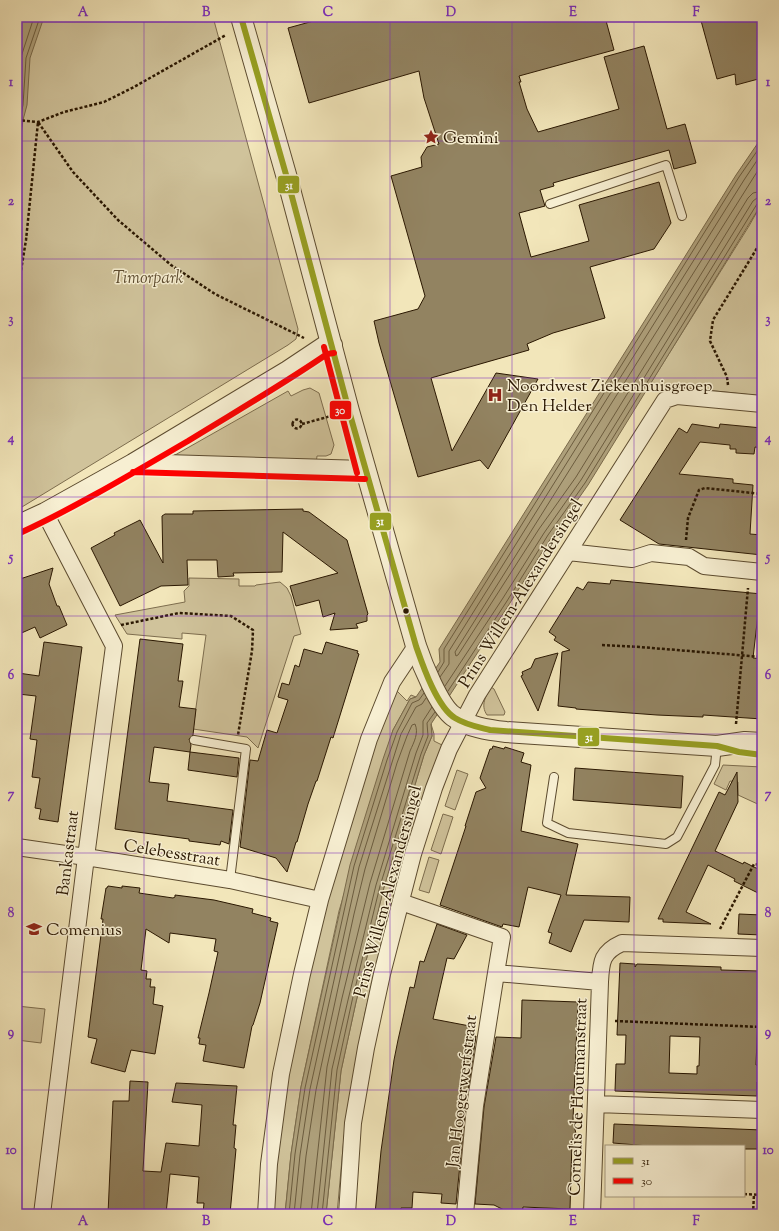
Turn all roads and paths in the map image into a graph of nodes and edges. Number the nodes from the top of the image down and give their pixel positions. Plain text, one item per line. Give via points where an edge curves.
1 (242, 22) edge
2 (17, 120) edge
3 (38, 122) junction
4 (550, 204) dead end
5 (682, 216) dead end
6 (762, 240) edge
7 (17, 295) edge
8 (328, 346) junction
9 (730, 401) junction
10 (762, 404) edge
11 (348, 411) junction
12 (302, 424) dead end
13 (133, 464) junction
14 (366, 471) junction
15 (762, 494) edge
16 (45, 513) junction
17 (17, 526) edge
18 (568, 552) junction
19 (685, 557) junction
20 (756, 571) edge
21 (134, 622) dead end
22 (602, 645) dead end
23 (416, 646) junction
24 (742, 655) junction
25 (762, 657) edge
26 (464, 722) junction
27 (194, 740) dead end
28 (762, 743) edge
29 (726, 744) junction
30 (236, 747) junction
31 (762, 755) edge
32 (554, 777) dead end
33 (17, 847) edge
34 (86, 857) junction
35 (762, 865) edge
36 (230, 880) junction
37 (320, 900) junction
38 (401, 902) junction
39 (711, 946) junction
40 (762, 948) edge
41 (496, 973) junction
42 (600, 982) junction
43 (599, 1020) junction
44 (762, 1027) edge
45 (596, 1104) junction
46 (762, 1110) edge
47 (745, 1194) edge
48 (754, 1194) junction
49 (762, 1195) edge
50 (42, 1214) edge
51 (266, 1214) edge
52 (347, 1214) edge
53 (466, 1214) edge
54 (592, 1214) edge
55 (752, 1214) edge

1 - 3 path via 134,87 104,102 64,112
1 - 8 street via 287,178
2 - 3 path
3 - 7 path via 26,240
3 - 8 path via 73,172 118,220 171,265 215,294
4 - 5 lane via 666,165
6 - 9 path via 713,320 710,341 727,377
8 - 11 street
8 - 13 street
9 - 10 street
9 - 18 street, Prins Willem-Alexandersingel via 677,396 665,400
11 - 12 path
11 - 14 street
13 - 14 street
13 - 16 street
14 - 23 street
15 - 19 path via 705,488 699,490 688,518
16 - 17 street
16 - 34 street, Bankastraat via 114,646
18 - 19 street via 632,559 651,553
18 - 26 street, Prins Willem-Alexandersingel via 477,695
19 - 20 street via 704,566
20 - 24 path
21 - 30 path via 179,613 231,616 253,630 252,651
22 - 24 path
23 - 26 street via 424,668 446,710
23 - 37 street via 392,682 369,739
24 - 25 path
24 - 29 path
26 - 29 street via 484,729 506,732
26 - 38 street, Prins Willem-Alexandersingel via 449,749 434,788
27 - 30 lane
28 - 29 street
29 - 31 street via 727,750
29 - 32 lane via 678,837 666,844 568,833 547,823
30 - 36 lane via 246,749
33 - 34 street, Celebesstraat
34 - 36 street, Celebesstraat
34 - 50 street, Bankastraat
35 - 39 path via 754,864
36 - 37 street, Celebesstraat
37 - 51 street via 281,1074 269,1164
38 - 41 street, Jan Hoogerwerfstraat via 502,937
38 - 52 street, Prins Willem-Alexandersingel via 382,974 353,1123
39 - 40 street, Cornelis de Houtmanstraat
39 - 42 street, Cornelis de Houtmanstraat via 622,943 603,957
41 - 42 street
41 - 53 street, Jan Hoogerwerfstraat via 475,1106
42 - 43 street, Cornelis de Houtmanstraat
43 - 44 path
43 - 45 street, Cornelis de Houtmanstraat
45 - 46 street
45 - 54 street, Cornelis de Houtmanstraat
47 - 48 path
48 - 49 path
48 - 55 path

